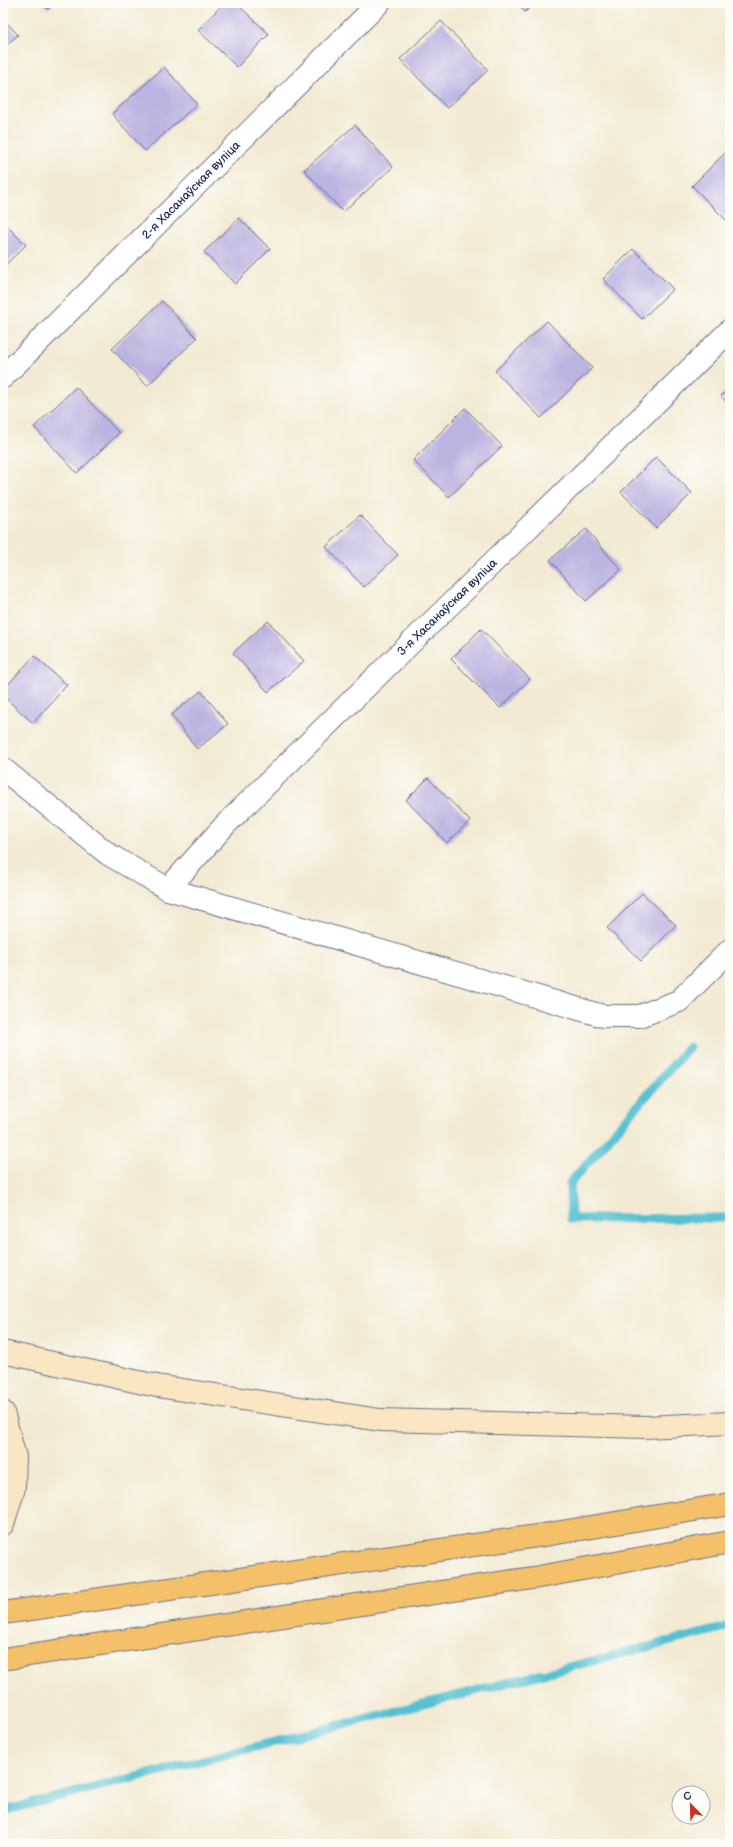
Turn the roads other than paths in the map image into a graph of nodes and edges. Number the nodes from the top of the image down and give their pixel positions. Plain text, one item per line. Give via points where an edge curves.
1 (379, 3) edge
2 (730, 330) edge
3 (3, 377) edge
4 (3, 769) edge
5 (168, 888) junction
6 (730, 950) edge
7 (3, 1352) edge
8 (3, 1412) edge
9 (730, 1423) edge
10 (730, 1504) edge
11 (3, 1524) edge
12 (730, 1542) edge
13 (3, 1613) edge
14 (3, 1659) edge

1 - 3 street, 2-я Хасанаўская вуліца
2 - 5 street, 3-я Хасанаўская вуліца via 225,825
4 - 5 street via 108,854
5 - 6 street via 603,1016 640,1016 679,1001
7 - 9 street via 156,1386 380,1420 645,1427
8 - 11 street via 15,1458 14,1488
10 - 13 highway via 544,1535
12 - 14 highway via 539,1577

